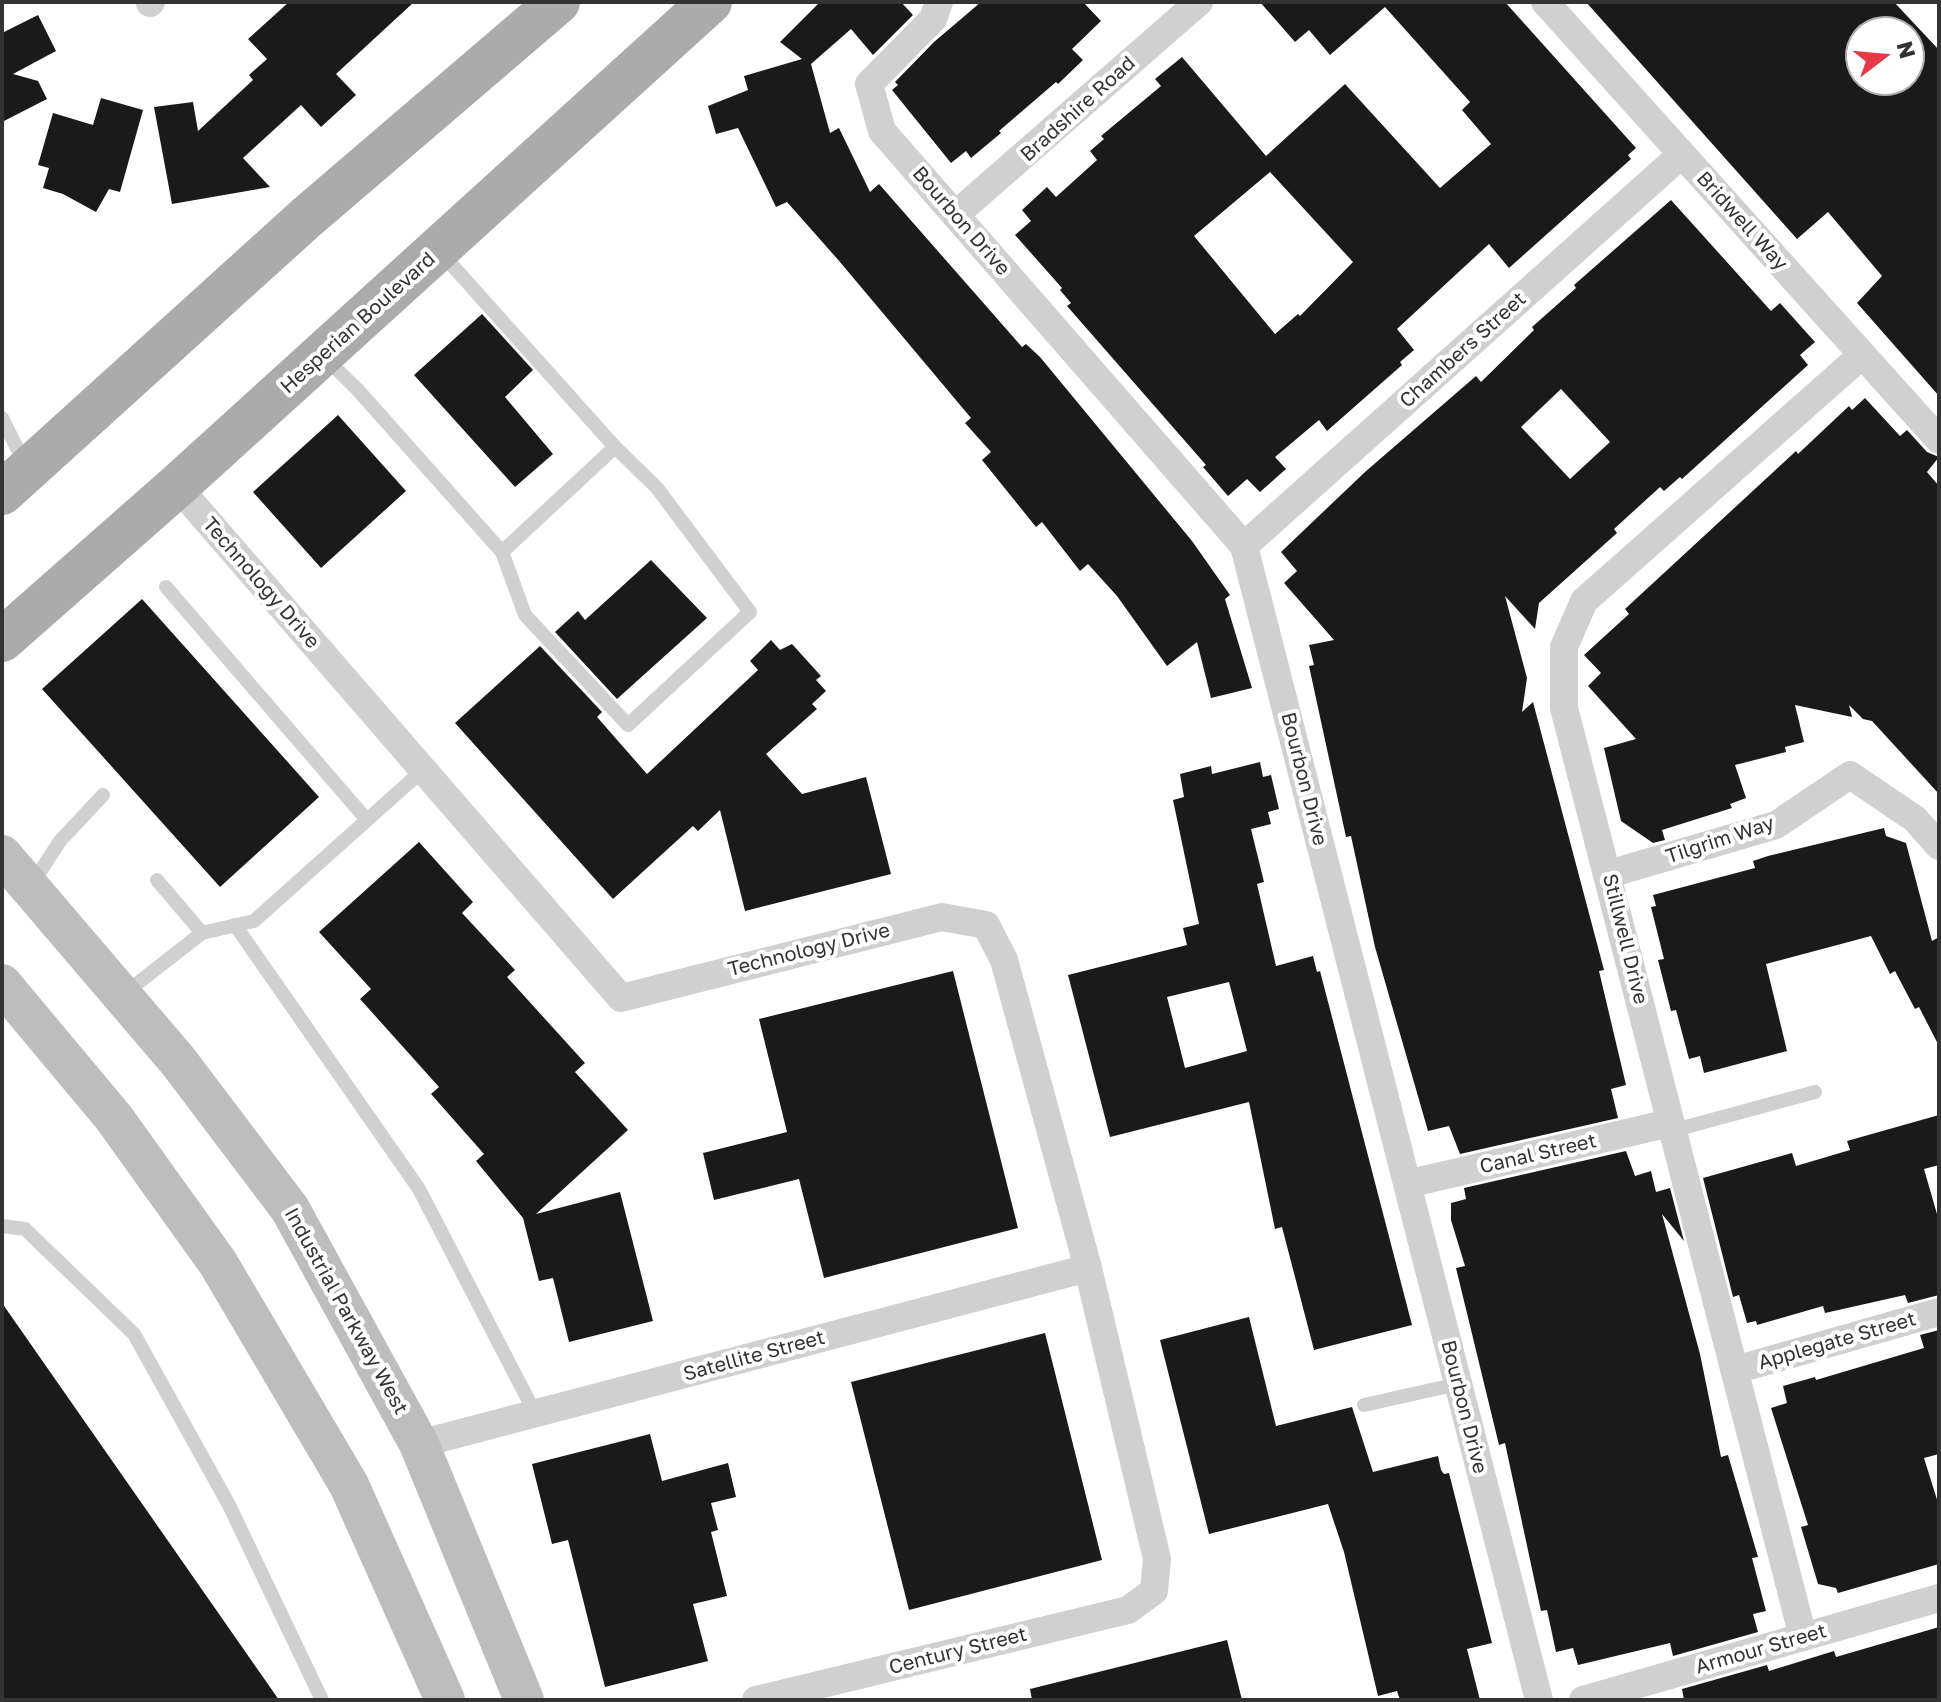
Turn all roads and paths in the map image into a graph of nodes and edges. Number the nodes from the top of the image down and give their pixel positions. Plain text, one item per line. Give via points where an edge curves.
1 (558, 2) edge
2 (710, 2) edge
3 (939, 2) edge
4 (1545, 2) edge
5 (1179, 8) edge
6 (1682, 154) junction
7 (955, 215) junction
8 (438, 250) junction
9 (322, 355) junction
10 (1862, 355) junction
11 (2, 418) edge
12 (1939, 440) edge
13 (615, 447) junction
14 (15, 482) edge
15 (177, 486) junction
16 (1244, 546) junction
17 (502, 552) junction
18 (166, 587) dead end
19 (2, 640) edge
20 (423, 770) junction
21 (103, 795) dead end
22 (367, 820) junction
23 (1939, 846) edge
24 (2, 855) edge
25 (1609, 874) junction
26 (157, 880) dead end
27 (30, 888) junction
28 (235, 925) junction
29 (202, 933) junction
30 (2, 984) edge
31 (122, 996) junction
32 (1815, 1092) dead end
33 (1671, 1127) junction
34 (1407, 1184) junction
35 (2, 1226) edge
36 (1088, 1268) junction
37 (1939, 1312) edge
38 (1735, 1370) junction
39 (1458, 1384) junction
40 (1364, 1405) dead end
41 (535, 1413) junction
42 (419, 1444) junction
43 (1154, 1591) joint
44 (1939, 1598) edge
45 (1803, 1637) junction
46 (322, 1700) edge
47 (445, 1700) edge
48 (524, 1700) edge
49 (756, 1700) edge
50 (1539, 1700) edge
51 (1583, 1700) edge

1 - 14 main road via 307,217
2 - 8 main road, Hesperian Boulevard
3 - 7 street, Bourbon Drive via 933,19 869,84 882,131
4 - 6 street, Bridwell Way
5 - 7 street, Bradshire Road
6 - 10 street, Bridwell Way
6 - 16 street, Chambers Street
7 - 16 street, Bourbon Drive
8 - 9 main road, Hesperian Boulevard
8 - 13 lane
9 - 15 main road, Hesperian Boulevard
9 - 17 lane
10 - 12 street, Bridwell Way
10 - 25 street, Stillwell Drive via 1584,601 1564,647 1564,708
11 - 14 lane
13 - 17 lane
13 - 17 lane via 657,488 750,612 628,725 525,615
15 - 19 main road, Hesperian Boulevard
15 - 20 street, Technology Drive
16 - 34 street, Bourbon Drive
18 - 22 lane
20 - 22 lane
20 - 36 street, Technology Drive via 621,998 942,917 986,925 1004,960
21 - 27 lane via 60,841
22 - 28 lane via 254,921
23 - 25 street, Tilgrim Way via 1915,819 1850,775 1776,825
24 - 27 main road, Industrial Parkway West
25 - 33 street, Stillwell Drive
26 - 29 lane
27 - 31 main road, Industrial Parkway West
28 - 29 lane
28 - 41 lane via 419,1189
29 - 31 lane
30 - 47 main road via 114,1118 218,1263 349,1485
31 - 42 main road, Industrial Parkway West via 290,1209
32 - 33 lane
33 - 34 street, Canal Street
33 - 38 street, Stillwell Drive
34 - 39 street, Bourbon Drive
35 - 46 lane via 25,1229 134,1334 229,1505
36 - 41 street, Satellite Street
36 - 43 street, Technology Drive via 1157,1559
37 - 38 street, Applegate Street
38 - 45 street, Stillwell Drive
39 - 40 lane
39 - 50 street, Bourbon Drive
41 - 42 street, Satellite Street
42 - 48 main road, Industrial Parkway West
43 - 49 street, Century Street via 1128,1610
44 - 45 street, Armour Street
45 - 51 street, Armour Street

